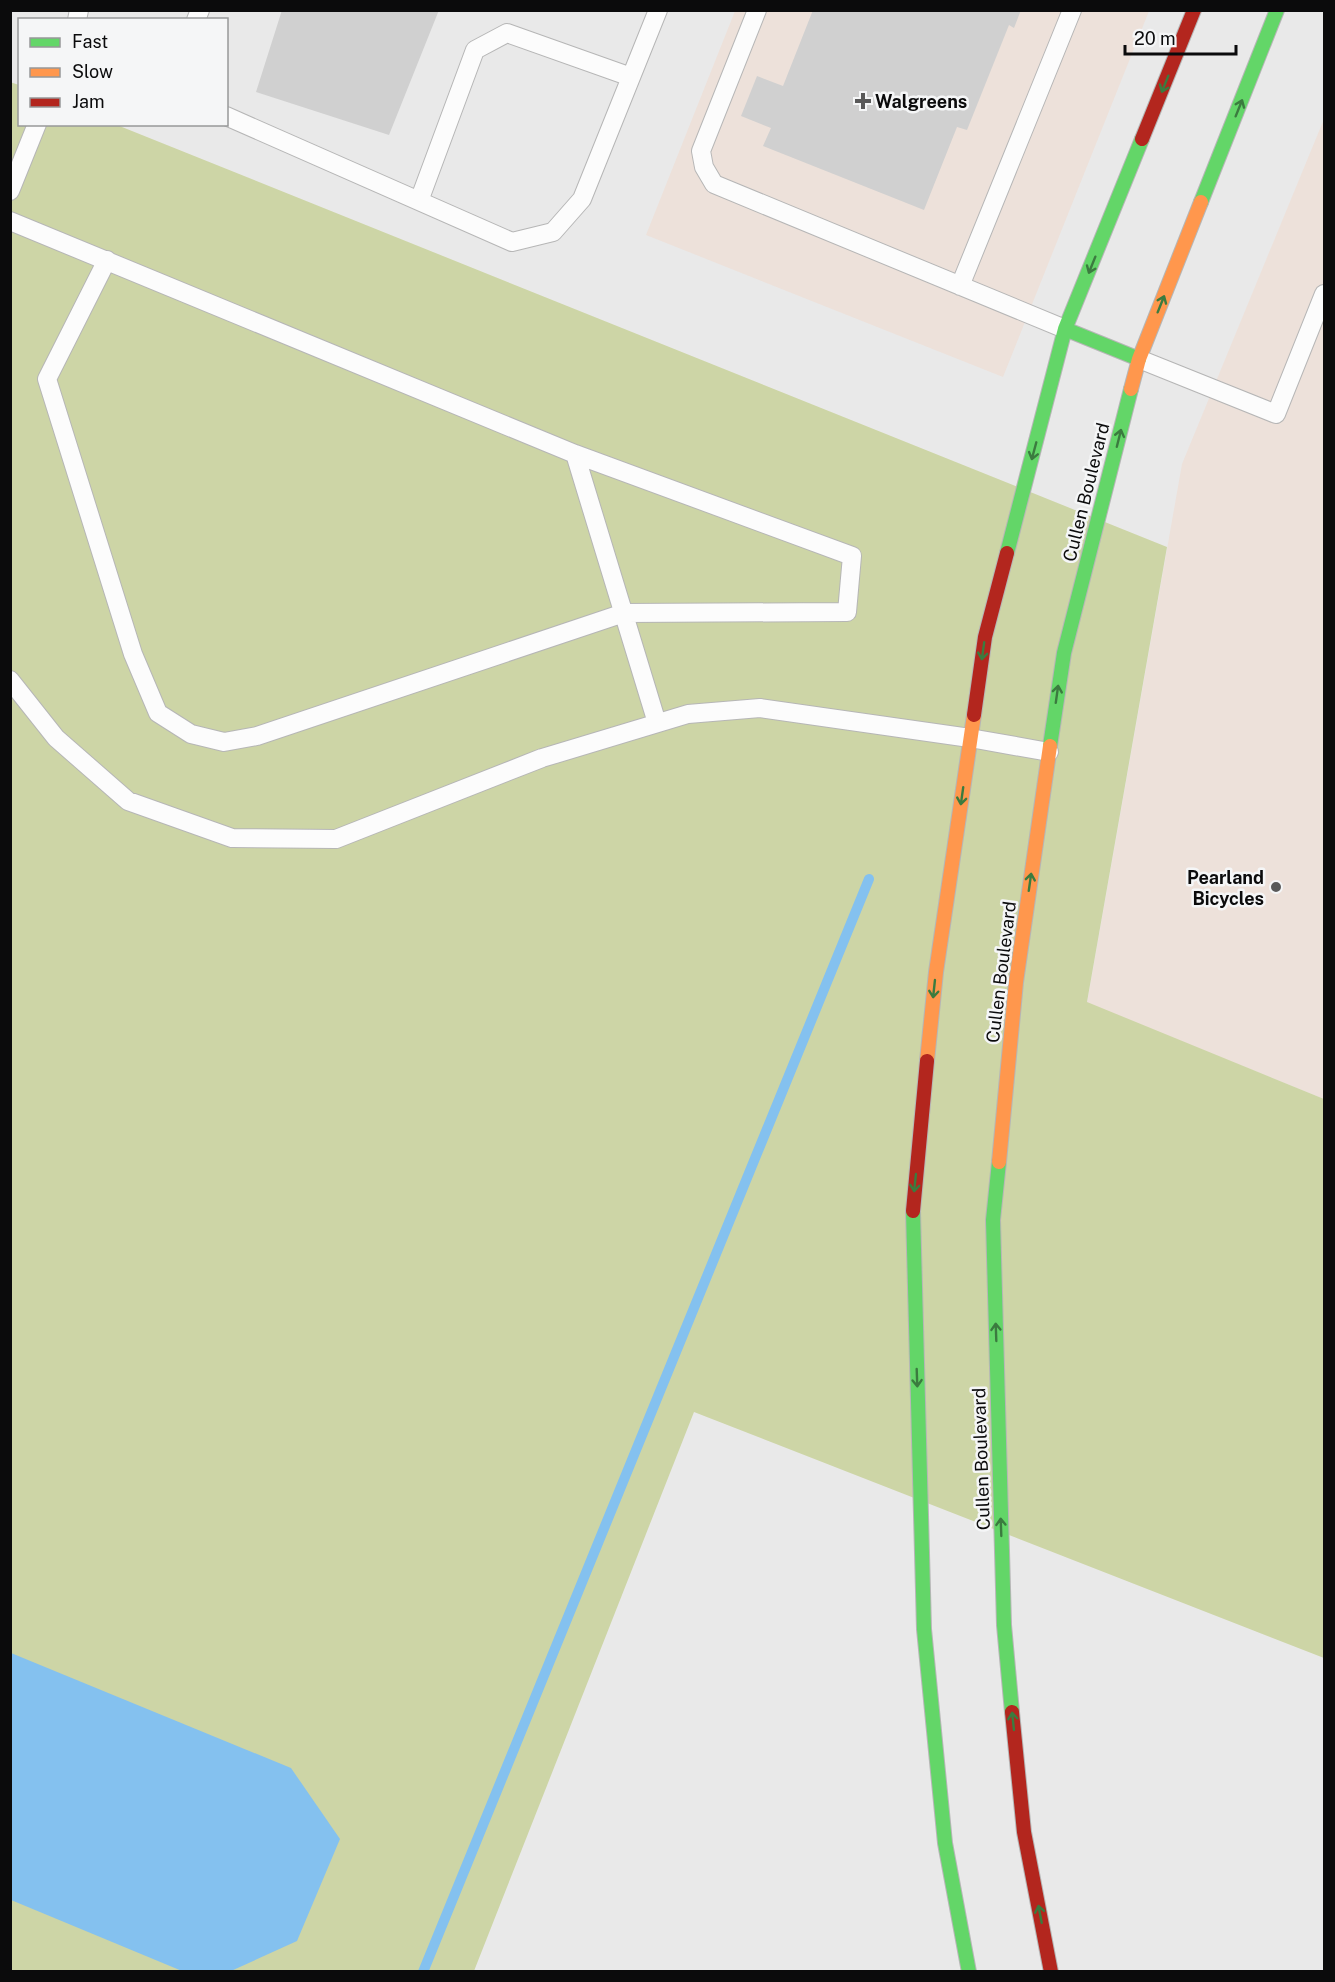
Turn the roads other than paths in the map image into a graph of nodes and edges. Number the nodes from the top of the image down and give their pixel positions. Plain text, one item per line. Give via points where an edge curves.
1 (658, 10) edge
2 (757, 10) edge
3 (1072, 10) edge
4 (1194, 10) edge
5 (1277, 10) edge
6 (631, 77) junction
7 (228, 117) edge
8 (37, 126) edge
9 (10, 191) edge
10 (419, 201) junction
11 (10, 221) edge
12 (107, 260) junction
13 (960, 286) junction
14 (1324, 294) edge
15 (1065, 329) junction
16 (1139, 359) junction
17 (575, 454) junction
18 (624, 613) junction
19 (10, 680) edge
20 (657, 723) junction
21 (970, 738) junction
22 (1049, 752) junction
23 (969, 1971) edge
24 (1051, 1971) edge

1 - 6 lane
2 - 13 lane via 701,151 704,167 714,184
3 - 13 lane
4 -> 15 main road
16 -> 5 main road, Cullen Boulevard
6 - 10 lane via 582,199 553,232 512,242
6 - 10 lane via 507,33 475,50
7 - 10 lane
8 - 9 lane
11 - 12 lane
12 - 17 lane
12 - 18 lane via 47,379 132,654 158,713 191,734 224,742 256,736
13 - 15 lane
14 - 16 lane via 1276,414
15 - 16 main road
15 -> 21 main road via 985,637
22 -> 16 main road, Cullen Boulevard via 1064,653
17 - 18 lane
17 - 18 lane via 852,556 847,612
18 - 20 lane
19 - 20 lane via 56,738 128,801 232,838 336,838 542,758
20 - 21 lane via 688,714 760,708
21 - 22 lane
21 -> 23 main road via 936,972 912,1217 924,1629 945,1843
24 -> 22 main road, Cullen Boulevard via 1024,1832 1004,1625 993,1220 1016,982

